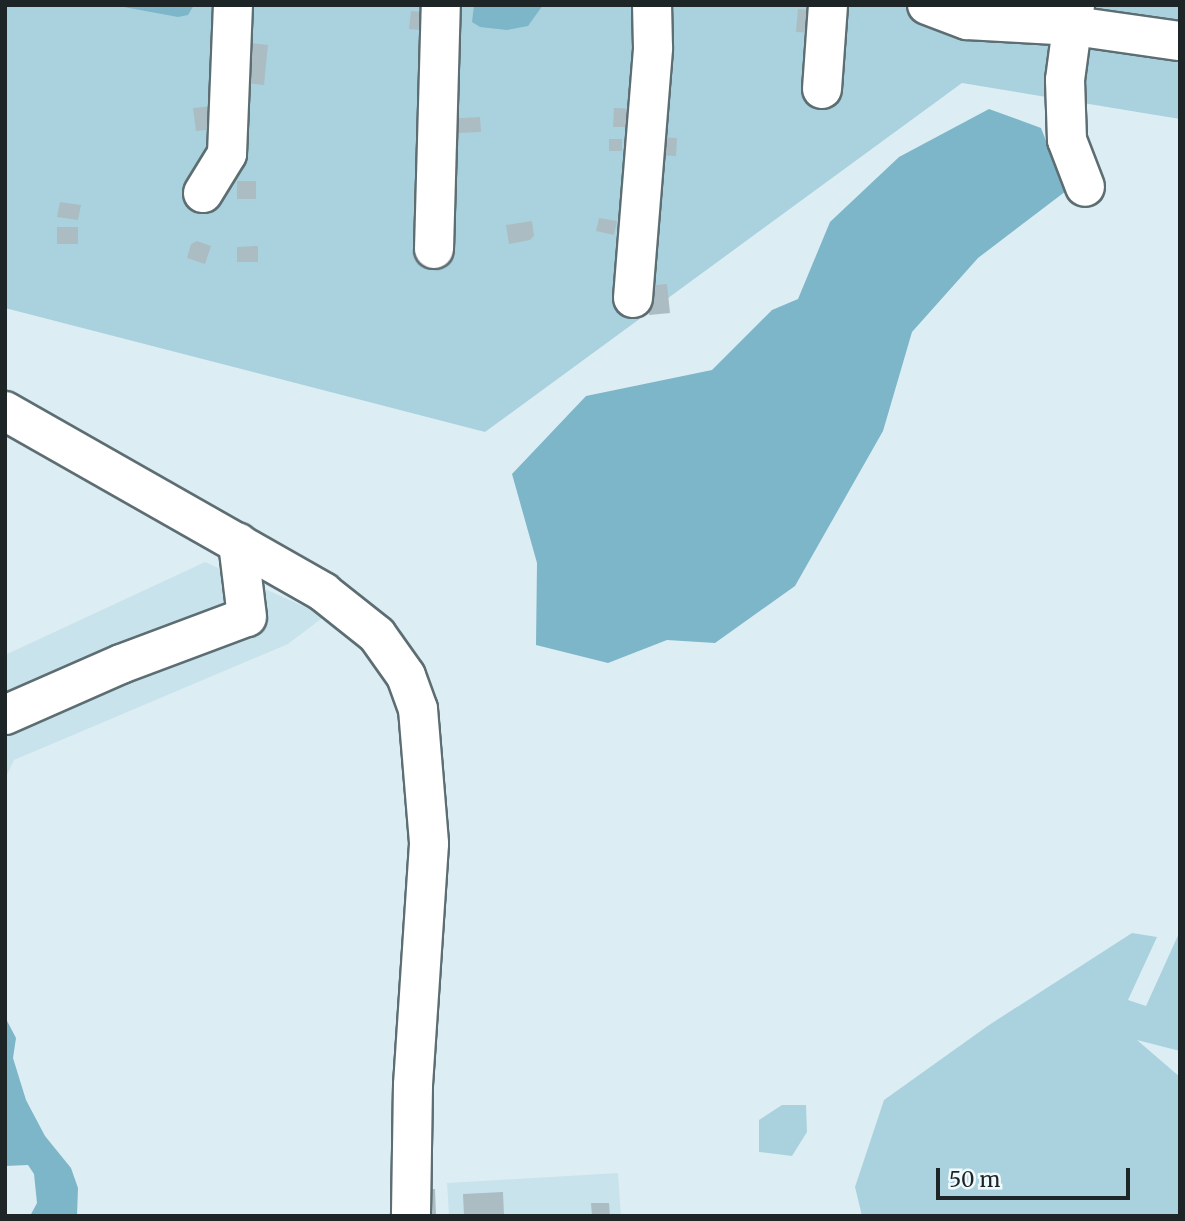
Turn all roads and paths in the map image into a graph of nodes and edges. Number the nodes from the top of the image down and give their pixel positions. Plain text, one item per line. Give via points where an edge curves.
1 (233, 5) edge
2 (441, 5) edge
3 (652, 5) edge
4 (828, 5) edge
5 (927, 5) edge
6 (1074, 15) edge
7 (1180, 41) edge
8 (822, 89) dead end
9 (1085, 187) dead end
10 (203, 193) dead end
11 (434, 249) dead end
12 (633, 298) dead end
13 (5, 411) edge
14 (238, 543) junction
15 (301, 580) junction
16 (247, 617) junction
17 (5, 715) edge
18 (411, 1216) edge

1 - 10 lane via 227,155
2 - 11 lane
3 - 12 lane via 653,48
4 - 8 lane
5 - 6 lane via 967,20
6 - 7 lane
6 - 9 lane via 1065,80 1067,141
13 - 14 lane
14 - 15 lane
14 - 16 lane
15 - 16 lane via 290,595
15 - 18 lane via 377,635 406,676 418,709 429,844 413,1085
16 - 17 lane via 121,664

